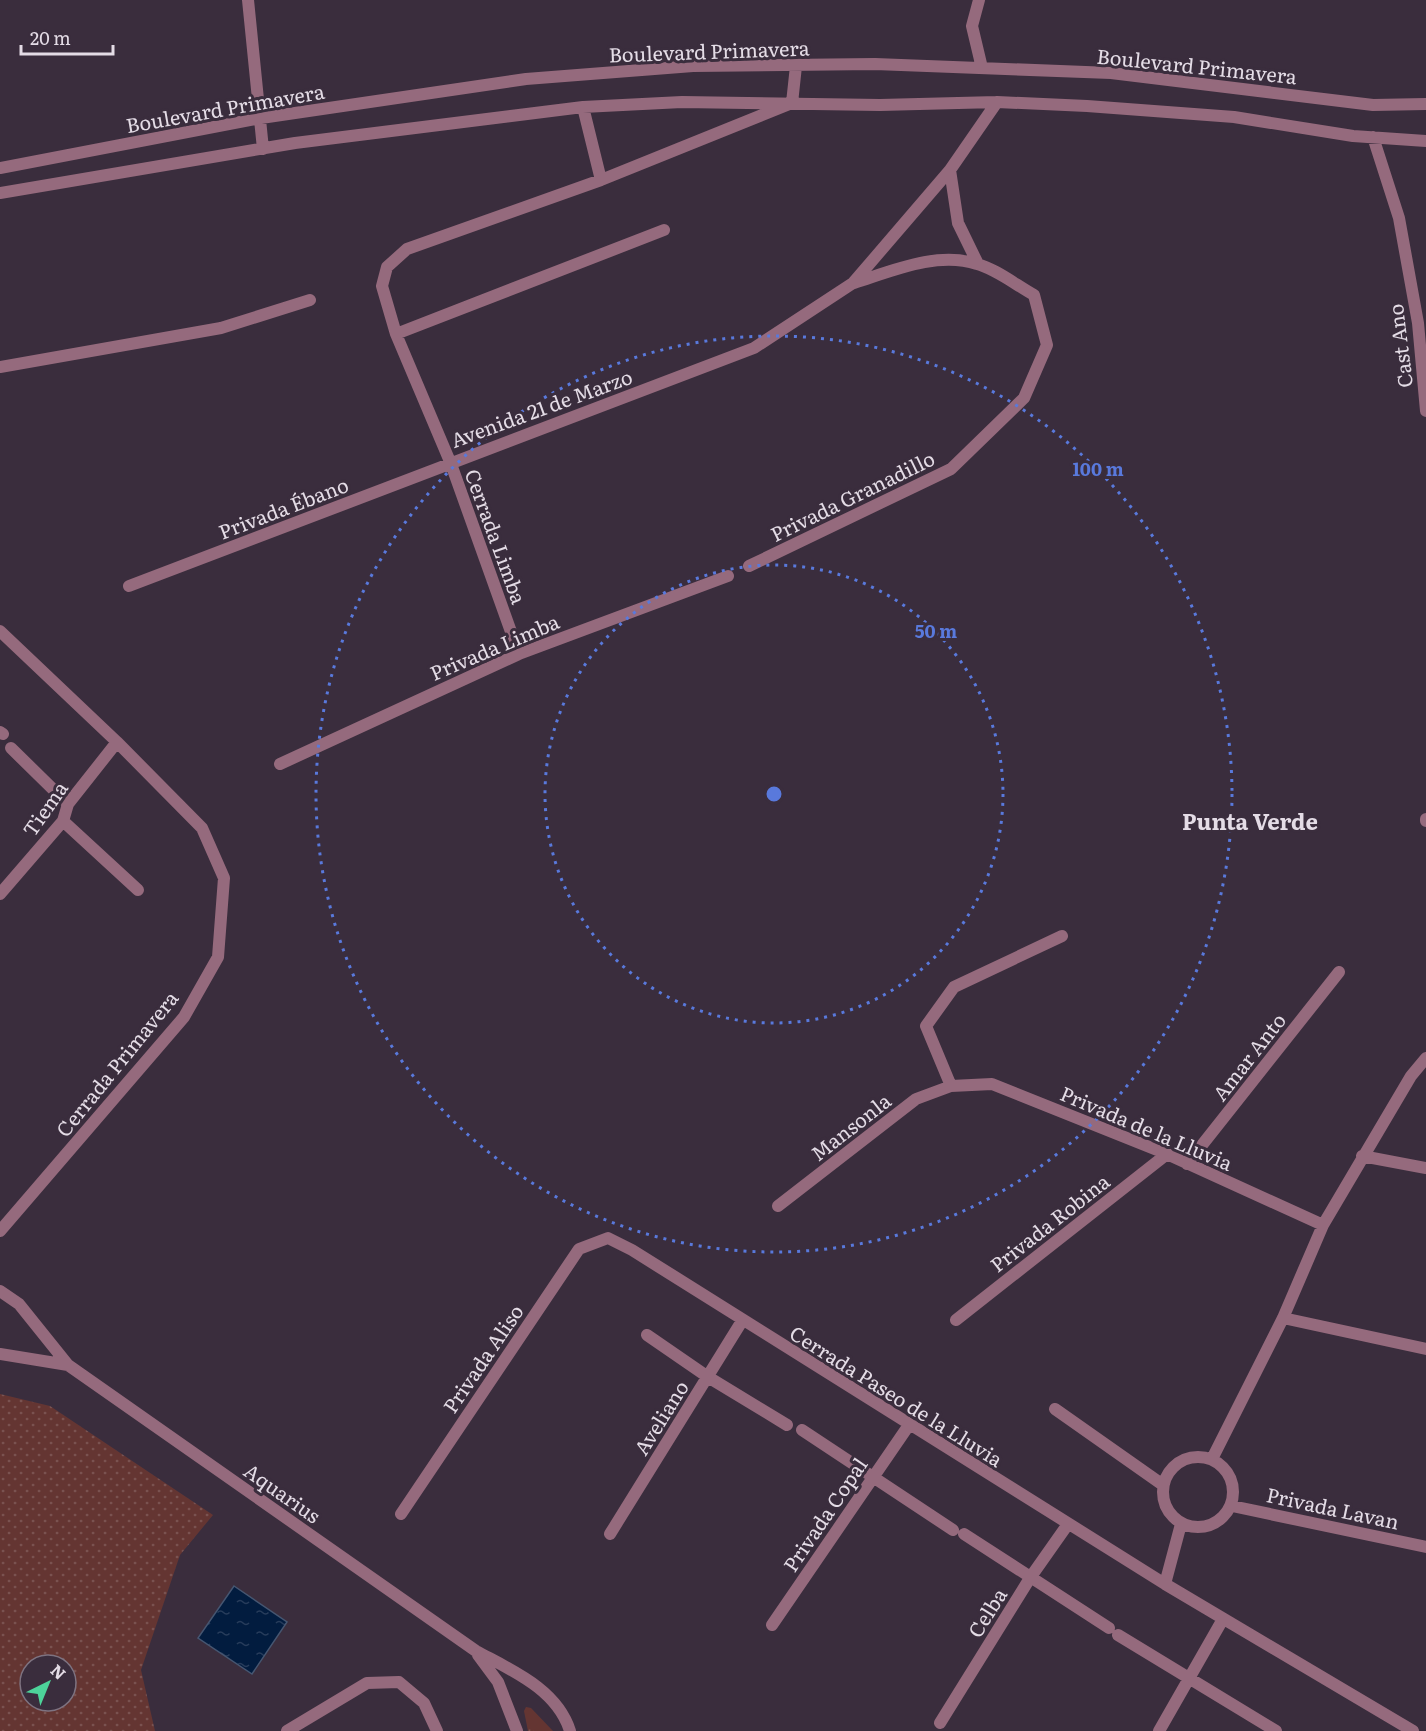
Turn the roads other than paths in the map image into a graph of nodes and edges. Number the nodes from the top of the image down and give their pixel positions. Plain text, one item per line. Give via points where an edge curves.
1 (248, 0) edge
2 (979, 0) edge
3 (796, 66) junction
4 (982, 68) junction
5 (997, 102) junction
6 (792, 103) junction
7 (1426, 104) edge
8 (583, 107) junction
9 (261, 118) junction
10 (1373, 137) junction
11 (1426, 141) edge
12 (263, 149) junction
13 (0, 168) edge
14 (950, 170) junction
15 (601, 180) junction
16 (0, 193) edge
17 (664, 230) dead end
18 (978, 264) junction
19 (853, 283) junction
20 (310, 300) dead end
21 (396, 334) junction
22 (0, 367) edge
23 (1426, 411) edge
24 (451, 464) junction
25 (750, 566) dead end
26 (728, 576) dead end
27 (129, 586) dead end
28 (0, 631) edge
29 (519, 654) junction
30 (117, 742) junction
31 (11, 748) dead end
32 (280, 764) dead end
33 (68, 804) junction
34 (63, 821) junction
35 (138, 890) dead end
36 (0, 894) edge
37 (1062, 936) dead end
38 (1339, 972) dead end
39 (1426, 1058) edge
40 (951, 1086) junction
41 (1167, 1155) junction
42 (1362, 1156) junction
43 (1187, 1164) junction
44 (1426, 1168) edge
45 (778, 1206) dead end
46 (1323, 1225) junction
47 (0, 1231) edge
48 (608, 1238) joint
49 (0, 1291) edge
50 (1283, 1318) junction
51 (956, 1320) dead end
52 (742, 1321) junction
53 (647, 1335) dead end
54 (1426, 1349) edge
55 (0, 1354) edge
56 (69, 1365) junction
57 (708, 1377) junction
58 (1055, 1409) dead end
59 (787, 1425) dead end
60 (909, 1425) junction
61 (802, 1430) dead end
62 (1212, 1460) junction
63 (873, 1476) junction
64 (1163, 1485) junction
65 (1232, 1506) junction
66 (400, 1514) dead end
67 (1068, 1524) junction
68 (1181, 1524) junction
69 (610, 1534) dead end
70 (1426, 1547) edge
71 (1030, 1578) junction
72 (1165, 1584) junction
73 (1222, 1619) junction
74 (772, 1624) dead end
75 (476, 1651) junction
76 (1191, 1678) junction
77 (940, 1723) dead end
78 (1396, 1727) edge
79 (287, 1731) edge
80 (437, 1731) edge
81 (517, 1731) edge
82 (570, 1731) edge
83 (1159, 1731) edge
84 (1276, 1731) edge
85 (1413, 1731) edge

1 - 9 street
2 - 4 street via 972,26
3 - 4 street, Boulevard Primavera
3 - 6 street
3 - 9 street, Boulevard Primavera via 693,66 526,79
4 - 7 street, Boulevard Primavera via 1111,73 1373,105
5 - 6 street
5 - 10 street via 1234,117
5 - 14 street, Avenida 21 de Marzo
6 - 8 street via 682,102
6 - 15 street, Avenida 21 de Marzo
8 - 12 street
8 - 15 street
9 - 12 street
9 - 13 street, Boulevard Primavera
10 - 11 street
10 - 23 street, Cast Ano via 1399,218 1418,324
12 - 16 street
14 - 18 street via 958,223
14 - 19 street, Avenida 21 de Marzo
15 - 21 street, Avenida 21 de Marzo via 407,249 387,267 382,286
17 - 21 street
18 - 19 street via 950,260 914,264
18 - 25 street, Privada Granadillo via 1034,295 1047,345 1024,398 951,469
19 - 24 street, Avenida 21 de Marzo via 754,348
20 - 22 street via 220,328
21 - 24 street, Avenida 21 de Marzo
24 - 27 street, Privada Ébano
24 - 29 street, Cerrada Limba
26 - 29 street, Privada Limba
28 - 30 street, Cerrada Primavera
29 - 32 street, Privada Limba
30 - 33 street, Tiema
30 - 47 street, Cerrada Primavera via 202,828 224,878 218,957 184,1017
31 - 33 street
33 - 34 street, Tiema
34 - 35 street
34 - 36 street, Tiema
37 - 40 street via 954,987 927,1026
38 - 43 street, Amar Anto
39 - 42 street
40 - 41 street, Privada de la Lluvia via 992,1084
40 - 45 street, Mansonla via 916,1099
41 - 43 street, Privada de la Lluvia
41 - 51 street, Privada Robina
42 - 44 street
42 - 46 street
43 - 46 street, Privada de la Lluvia
46 - 50 street
48 - 52 street, Cerrada Paseo de la Lluvia
48 - 66 street, Privada Aliso via 579,1249
49 - 56 street, Aquarius via 19,1304
50 - 54 street
50 - 62 street
52 - 57 street, Aveliano
52 - 60 street, Cerrada Paseo de la Lluvia
53 - 57 street
55 - 56 street, Aquarius
56 - 75 street, Aquarius
57 - 59 street
57 - 69 street, Aveliano
58 - 64 street
60 - 63 street, Privada Copal
60 - 67 street, Cerrada Paseo de la Lluvia
61 - 63 street
62 - 64 street via 1201,1457 1180,1461
62 - 65 street via 1229,1476 1234,1490
63 - 71 street
63 - 74 street, Privada Copal
64 - 68 street via 1163,1500 1169,1514
65 - 68 street via 1210,1526 1195,1528
65 - 70 street, Privada Lavan
67 - 71 street, Celba
67 - 72 street, Cerrada Paseo de la Lluvia
68 - 72 street
71 - 76 street
71 - 77 street, Celba
72 - 73 street, Cerrada Paseo de la Lluvia
73 - 76 street
73 - 78 street, Cerrada Paseo de la Lluvia
75 - 81 street, Aquarius via 498,1682
75 - 82 street, Aquarius via 551,1699
76 - 83 street
76 - 84 street
78 - 85 street, Cerrada Paseo de la Lluvia
79 - 80 street via 367,1683 399,1682 424,1703

